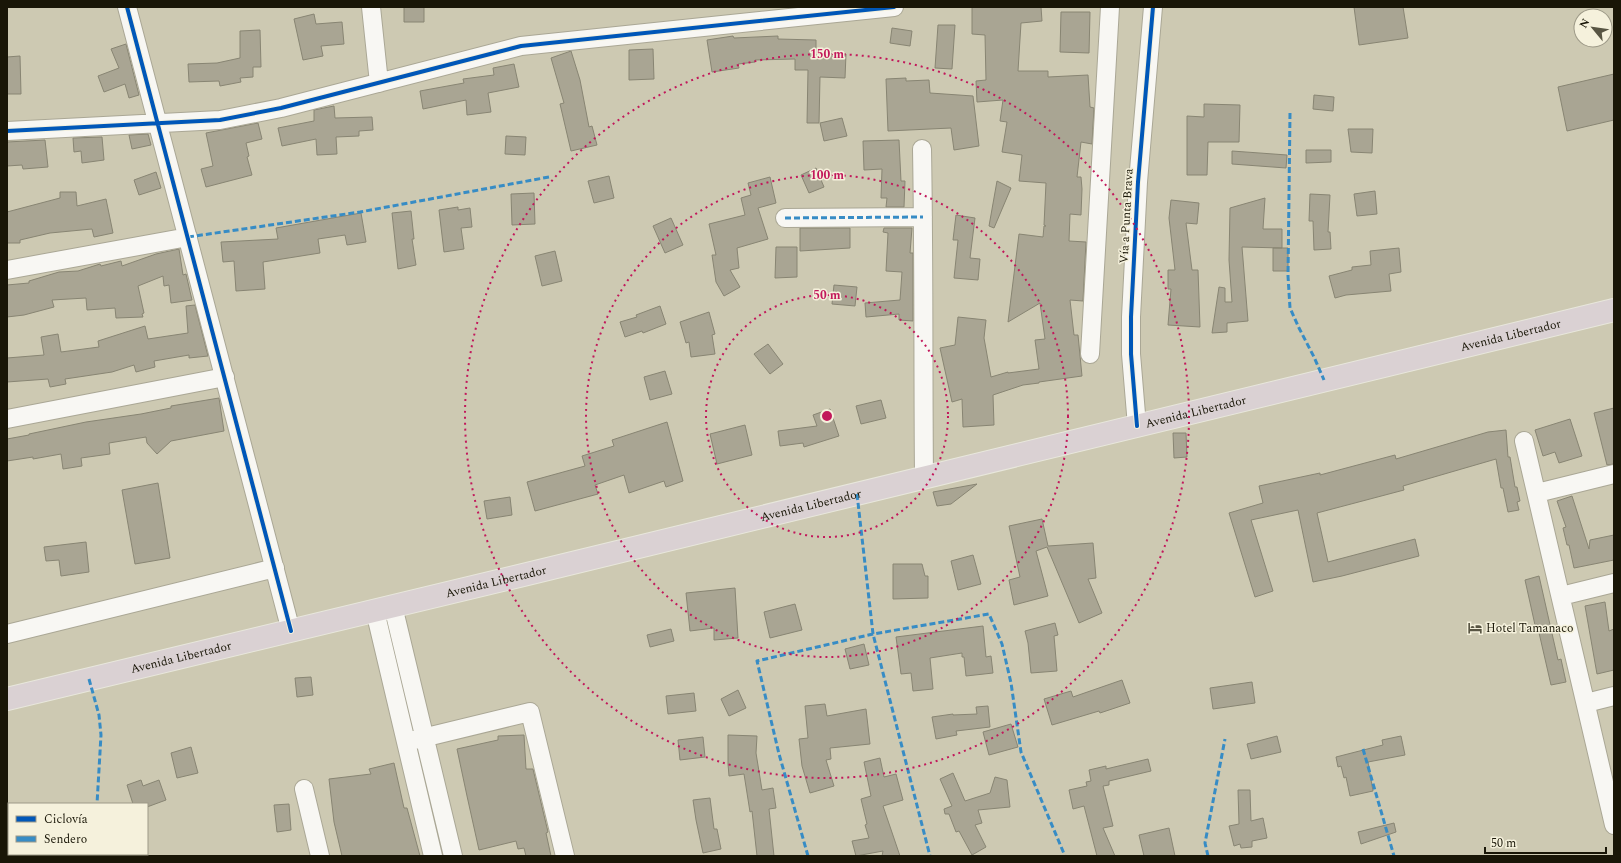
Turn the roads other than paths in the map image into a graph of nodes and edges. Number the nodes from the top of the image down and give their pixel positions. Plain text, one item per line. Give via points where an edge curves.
1 (127, 7) edge
2 (371, 7) edge
3 (894, 7) edge
4 (1110, 7) edge
5 (1153, 7) edge
6 (822, 11) edge
7 (379, 83) junction
8 (158, 123) junction
9 (7, 131) edge
10 (922, 149) dead end
11 (923, 217) junction
12 (785, 218) dead end
13 (188, 237) junction
14 (7, 270) edge
15 (1614, 310) edge
16 (1090, 354) dead end
17 (225, 377) junction
18 (7, 419) edge
19 (1137, 426) junction
20 (1524, 441) dead end
21 (1614, 474) edge
22 (924, 478) junction
23 (1537, 493) junction
24 (275, 568) junction
25 (1614, 583) edge
26 (1561, 596) junction
27 (384, 609) junction
28 (291, 631) junction
29 (7, 634) edge
30 (1614, 696) edge
31 (7, 699) edge
32 (1586, 703) junction
33 (425, 738) junction
34 (406, 742) junction
35 (304, 789) dead end
36 (1613, 813) edge
37 (320, 856) edge
38 (433, 856) edge
39 (453, 856) edge
40 (565, 856) edge

1 - 8 street
2 - 7 street
3 - 6 street
4 - 16 street
5 - 19 street, Vía a Punta Brava via 1138,182 1131,317 1131,354
6 - 7 street via 521,46
7 - 8 street via 227,119
8 - 9 street
8 - 13 street
10 - 11 street
11 - 12 street
11 - 22 street
13 - 14 street
13 - 17 street
15 - 19 highway, Avenida Libertador
17 - 18 street
17 - 24 street
19 - 22 highway, Avenida Libertador
20 - 23 street
21 - 23 street
22 - 27 highway, Avenida Libertador
23 - 26 street
24 - 28 street
24 - 29 street
25 - 26 street
26 - 32 street
27 - 28 highway, Avenida Libertador
27 - 33 street
27 - 34 street
28 - 31 highway, Avenida Libertador
30 - 32 street
32 - 36 street
33 - 34 street
33 - 39 street
33 - 40 street via 530,712
34 - 38 street
35 - 37 street

